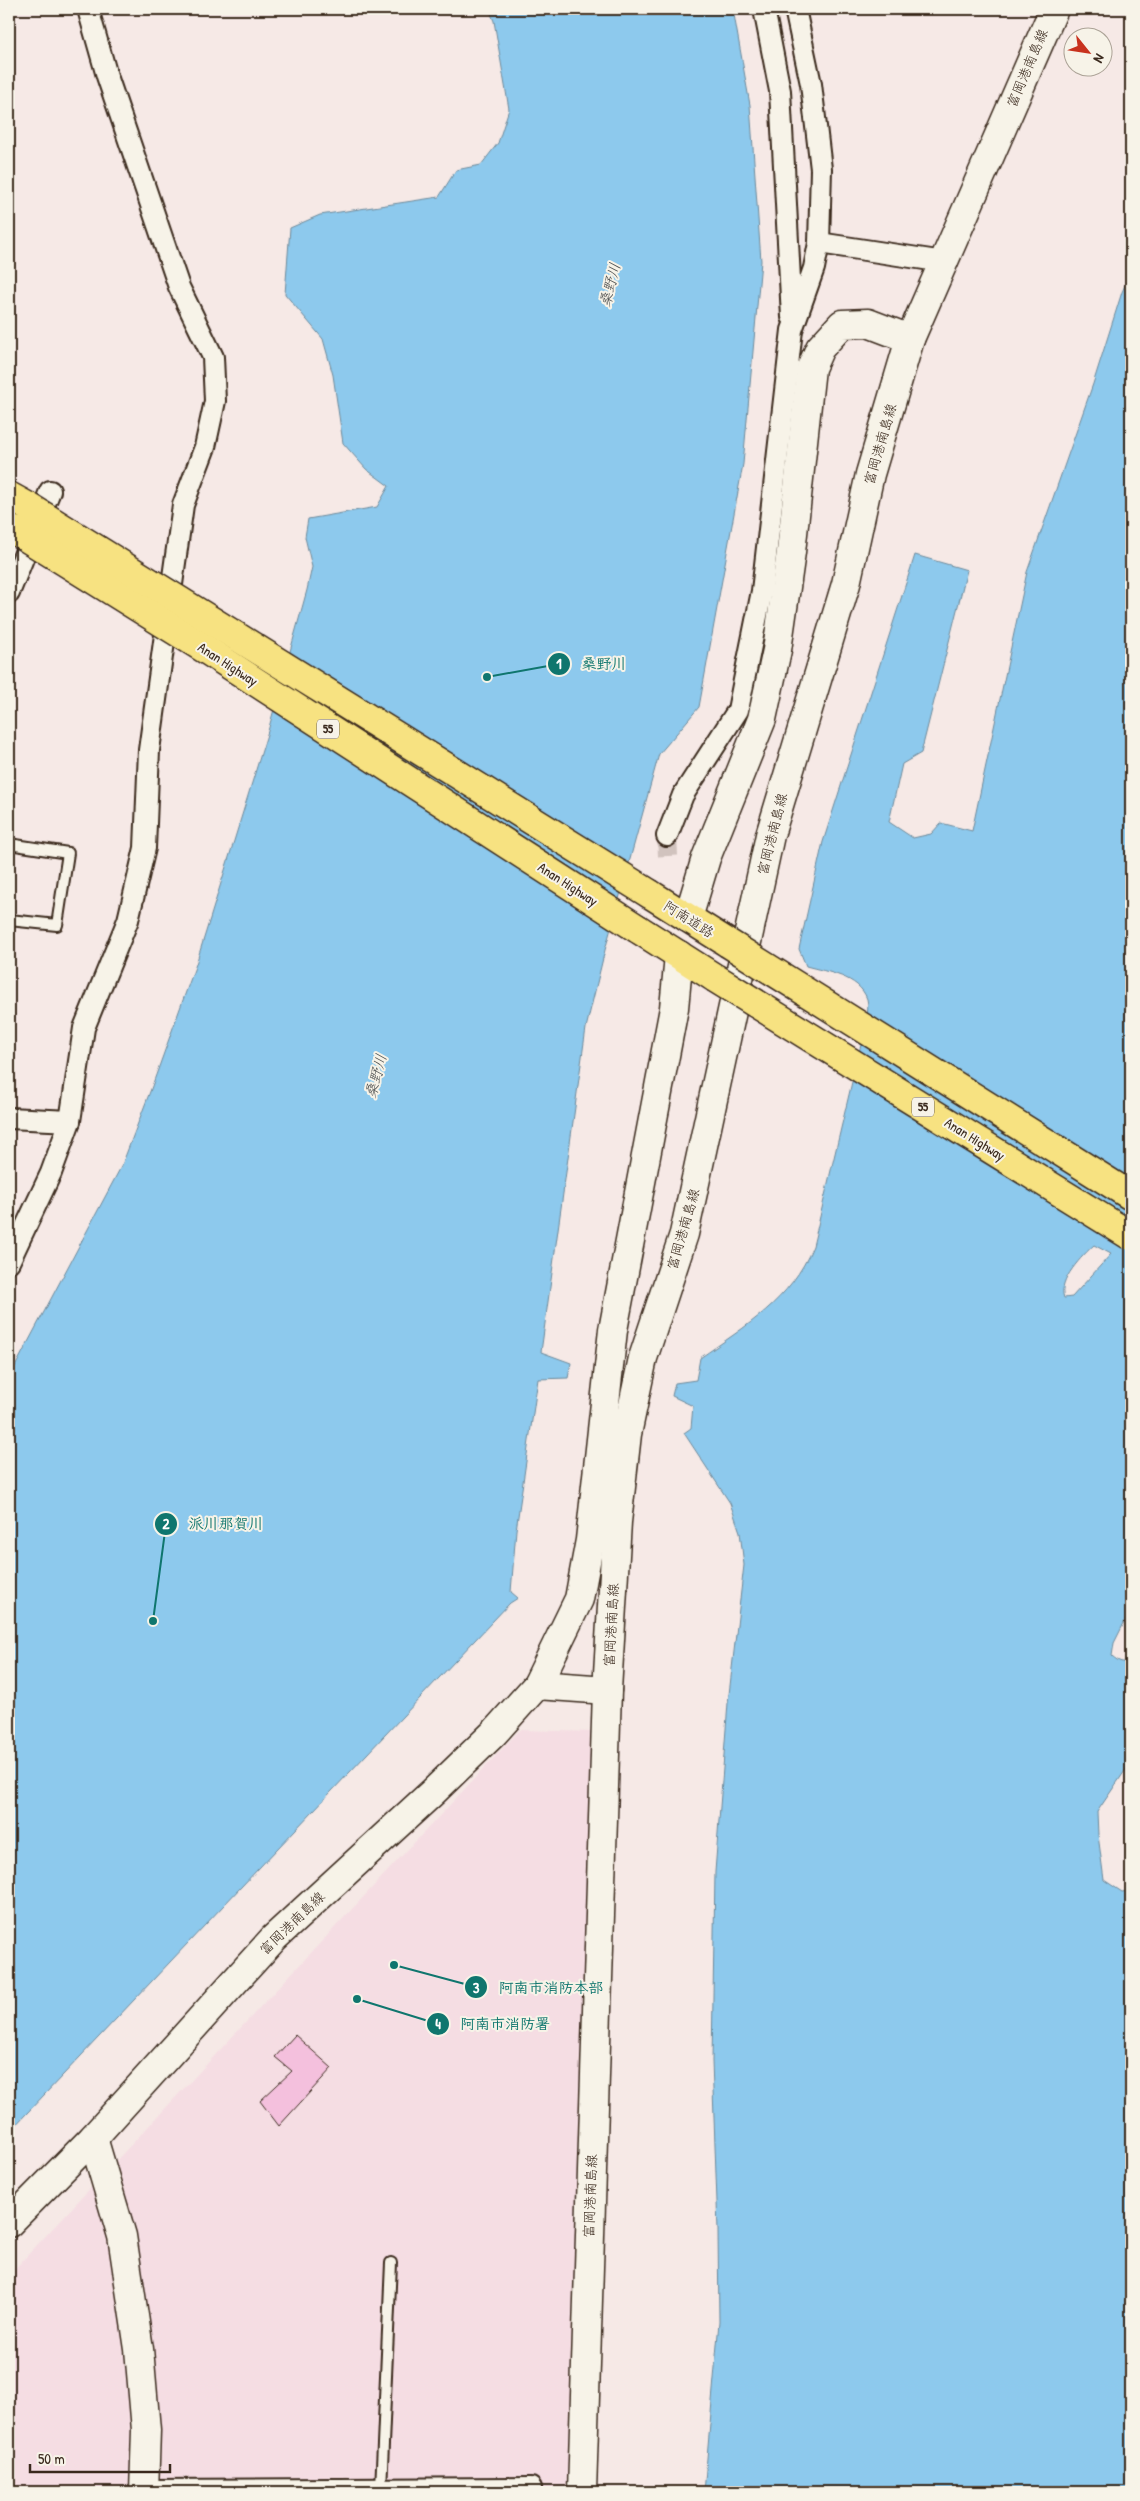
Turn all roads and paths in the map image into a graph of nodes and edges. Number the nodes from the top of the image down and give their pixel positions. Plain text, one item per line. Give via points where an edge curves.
1 (88, 9) edge
2 (764, 9) edge
3 (795, 9) edge
4 (1054, 9) edge
5 (819, 243) junction
6 (944, 262) junction
7 (792, 330) junction
8 (910, 339) junction
9 (29, 498) edge
10 (12, 529) edge
11 (9, 593) edge
12 (668, 836) tunnel mouth
13 (9, 844) edge
14 (650, 894) joint
15 (688, 918) junction
16 (9, 920) edge
17 (680, 955) junction
18 (9, 1118) edge
19 (70, 1120) junction
20 (1131, 1196) edge
21 (1131, 1236) edge
22 (9, 1262) edge
23 (537, 1685) junction
24 (607, 1690) junction
25 (93, 2138) junction
26 (9, 2223) edge
27 (391, 2263) dead end
28 (531, 2488) dead end
29 (381, 2489) junction
30 (144, 2491) edge
31 (582, 2492) edge

1 - 19 street via 107,76 178,287 213,357 215,401 205,446 183,505 149,750 145,848 128,920 84,1028
2 - 7 street via 780,91
3 - 5 street via 811,84 821,169
4 - 6 main road, 富岡港南島線
5 - 6 street
5 - 7 street via 814,268
6 - 8 main road, 富岡港南島線
7 - 12 street via 762,591 738,710 683,795
8 - 15 main road via 868,323 842,324 820,348 811,368 788,572 777,650 762,719 706,858
8 - 24 main road, 富岡港南島線 via 870,474 846,584 770,835 684,1234 642,1358 627,1434 617,1522
9 - 11 street
9 - 14 highway, Anan Highway / 55, bridge
10 - 17 highway, Anan Highway / 55, bridge via 205,649
13 - 16 lane via 68,853 57,925
14 - 15 highway, 阿南道路 / 55
15 - 20 highway, 阿南道路 / 55, bridge
17 - 21 highway, Anan Highway / 55, bridge
17 - 23 main road, 富岡港南島線 via 674,1008 613,1330 589,1548 578,1599
18 - 19 street
19 - 22 street via 51,1173
23 - 24 main road
23 - 25 main road, 富岡港南島線 via 494,1734 274,1938
24 - 31 main road, 富岡港南島線
25 - 26 main road, 富岡港南島線
25 - 30 main road via 122,2236 139,2349 146,2430
27 - 29 lane
28 - 29 street
29 - 30 street

